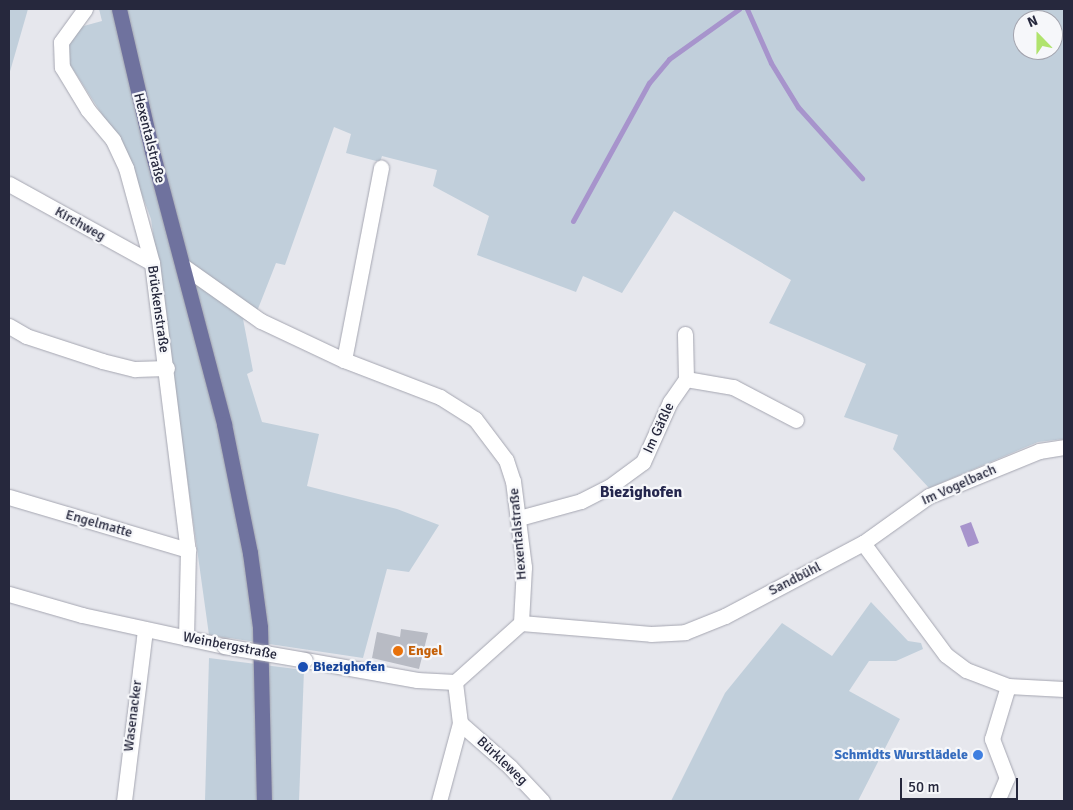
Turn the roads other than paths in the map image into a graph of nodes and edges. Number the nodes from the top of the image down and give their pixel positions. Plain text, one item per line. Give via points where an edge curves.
1 (85, 9) edge
2 (119, 9) edge
3 (381, 168) dead end
4 (9, 184) edge
5 (152, 263) junction
6 (183, 266) junction
7 (9, 326) edge
8 (685, 334) dead end
9 (344, 360) junction
10 (167, 368) junction
11 (686, 379) junction
12 (796, 420) dead end
13 (1064, 447) edge
14 (9, 498) edge
15 (519, 518) junction
16 (863, 543) junction
17 (188, 550) junction
18 (9, 594) edge
19 (521, 622) junction
20 (145, 630) junction
21 (186, 638) junction
22 (455, 682) junction
23 (1008, 686) junction
24 (1064, 689) edge
25 (460, 723) junction
26 (124, 801) edge
27 (264, 801) edge
28 (439, 801) edge
29 (542, 801) edge
30 (997, 801) edge

1 - 5 street, Brückenstraße via 61,42 62,67 84,104 112,140 126,168
2 - 6 main road, Hexentalstraße
3 - 9 street
4 - 5 street, Kirchweg
5 - 10 street, Brückenstraße
6 - 9 street, Hexentalstraße via 260,322
6 - 27 main road, Hexentalstraße via 224,424 250,553 262,673
7 - 10 street via 26,336 102,361 135,369
8 - 11 street
9 - 15 street, Hexentalstraße via 440,397 475,419 506,460
10 - 17 street, Brückenstraße
11 - 12 street via 733,387
11 - 15 street, Im Gäßle via 670,402 643,462 610,487 581,501
13 - 16 street, Im Vogelbach via 1039,451 929,496
14 - 17 street, Engelmatte
15 - 19 street, Hexentalstraße via 524,567
16 - 19 street, Sandbühl via 725,616 685,632 651,634
16 - 23 street via 946,655 966,670
17 - 21 street, Brückenstraße
18 - 20 street, Weinbergstraße
19 - 22 street
20 - 21 street, Weinbergstraße
20 - 26 street, Wasenacker
21 - 22 street, Weinbergstraße, bridge via 417,680
22 - 25 street
23 - 24 street
23 - 30 street via 992,740 1007,778
25 - 28 street
25 - 29 street, Bürkleweg via 510,767

